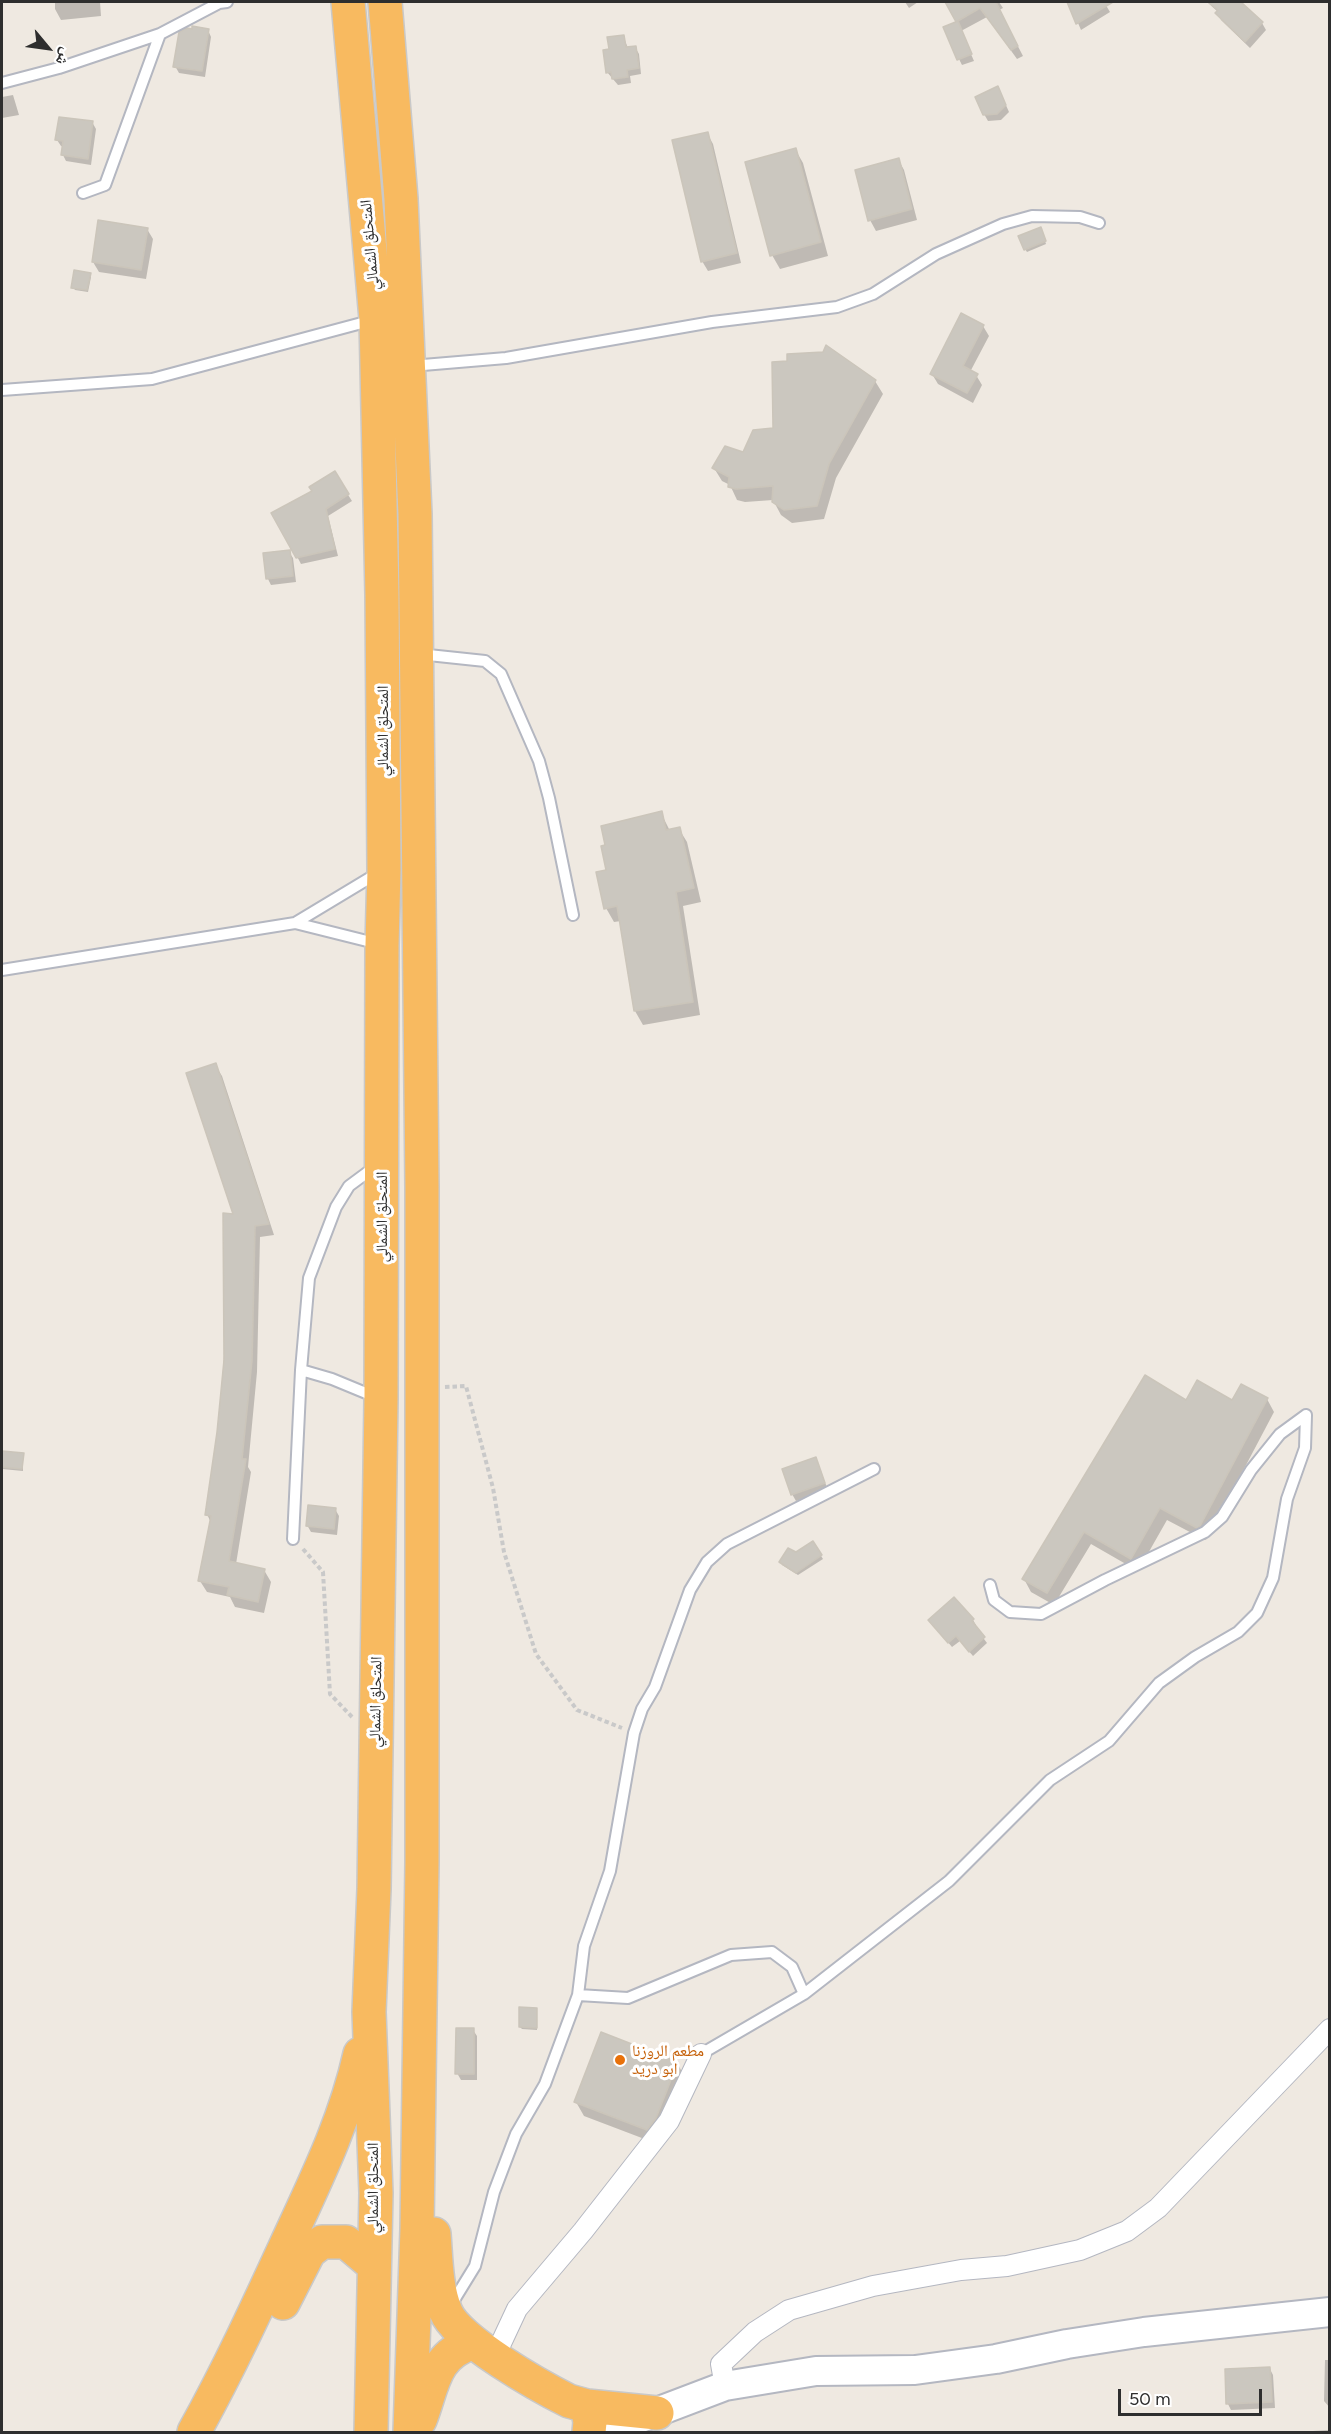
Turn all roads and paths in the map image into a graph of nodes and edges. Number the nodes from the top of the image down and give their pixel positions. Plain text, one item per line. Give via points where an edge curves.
1 (227, 2) edge
2 (348, 2) edge
3 (385, 2) edge
4 (160, 34) junction
5 (2, 83) edge
6 (83, 193) dead end
7 (1099, 223) dead end
8 (376, 319) junction
9 (408, 366) junction
10 (2, 390) edge
11 (416, 654) junction
12 (384, 870) junction
13 (573, 915) dead end
14 (295, 923) junction
15 (381, 945) junction
16 (2, 970) edge
17 (382, 1160) junction
18 (301, 1370) junction
19 (422, 1387) junction
20 (381, 1399) junction
21 (874, 1469) dead end
22 (293, 1539) joint
23 (990, 1585) dead end
24 (634, 1733) junction
25 (375, 1742) junction
26 (804, 1994) junction
27 (578, 1995) junction
28 (369, 2012) junction
29 (1329, 2029) edge
30 (701, 2054) joint
31 (420, 2088) junction
32 (372, 2264) junction
33 (1329, 2312) edge
34 (446, 2313) junction
35 (484, 2350) junction
36 (725, 2386) junction
37 (657, 2413) junction
38 (588, 2419) edge
39 (194, 2433) edge
40 (216, 2433) edge
41 (370, 2433) edge
42 (410, 2433) edge
43 (415, 2433) edge
44 (604, 2433) edge

1 - 4 lane
2 - 8 highway, المتحلق الشمالي
3 - 9 highway, المتحلق الشمالي via 401,199
4 - 5 lane
4 - 6 lane via 105,185
7 - 9 lane via 1080,217 1032,216 1003,224 936,255 873,294 837,307 712,322 506,358
8 - 10 lane via 152,379
8 - 12 highway, المتحلق الشمالي via 382,518
9 - 11 highway, المتحلق الشمالي
11 - 13 lane via 484,661 501,674 539,761
11 - 19 highway, المتحلق الشمالي
12 - 14 lane
12 - 15 highway, المتحلق الشمالي
14 - 15 lane
14 - 16 lane
15 - 17 highway, المتحلق الشمالي
17 - 18 lane via 349,1186 336,1207 309,1278
17 - 20 highway, المتحلق الشمالي
18 - 20 lane
18 - 22 lane
19 - 24 path via 466,1386 494,1488 504,1552 536,1654 577,1710
19 - 31 highway, المتحلق الشمالي
20 - 25 highway, المتحلق الشمالي
21 - 24 lane via 727,1544 707,1562 690,1590
22 - 25 path via 323,1572 330,1694
23 - 26 lane via 994,1600 1010,1612 1041,1614 1205,1532 1222,1517 1251,1470 1280,1434 1306,1415 1305,1448 1287,1499 1273,1578 1257,1613 1238,1632 1159,1683 1109,1741 1050,1780 949,1881
24 - 27 lane via 610,1871 584,1946
25 - 28 highway, المتحلق الشمالي
26 - 27 lane via 792,1967 772,1952 731,1955 628,1998
26 - 30 lane
27 - 34 lane via 545,2084 516,2134 494,2192 475,2266
28 - 32 highway, المتحلق الشمالي via 376,2193
28 - 39 highway via 352,2091 327,2156
29 - 36 street via 1158,2208 1127,2230 1080,2250 1007,2266 873,2286 789,2310 755,2332 721,2364
30 - 35 street via 669,2121
31 - 34 highway via 436,2263
31 - 42 highway, المتحلق الشمالي
32 - 40 highway via 346,2242 322,2242 309,2252
32 - 41 highway, المتحلق الشمالي
33 - 36 main road via 1144,2332 915,2370 816,2370
34 - 35 highway via 456,2327
35 - 38 highway
35 - 43 highway via 455,2349 439,2366
36 - 37 main road
37 - 38 highway
37 - 44 main road

